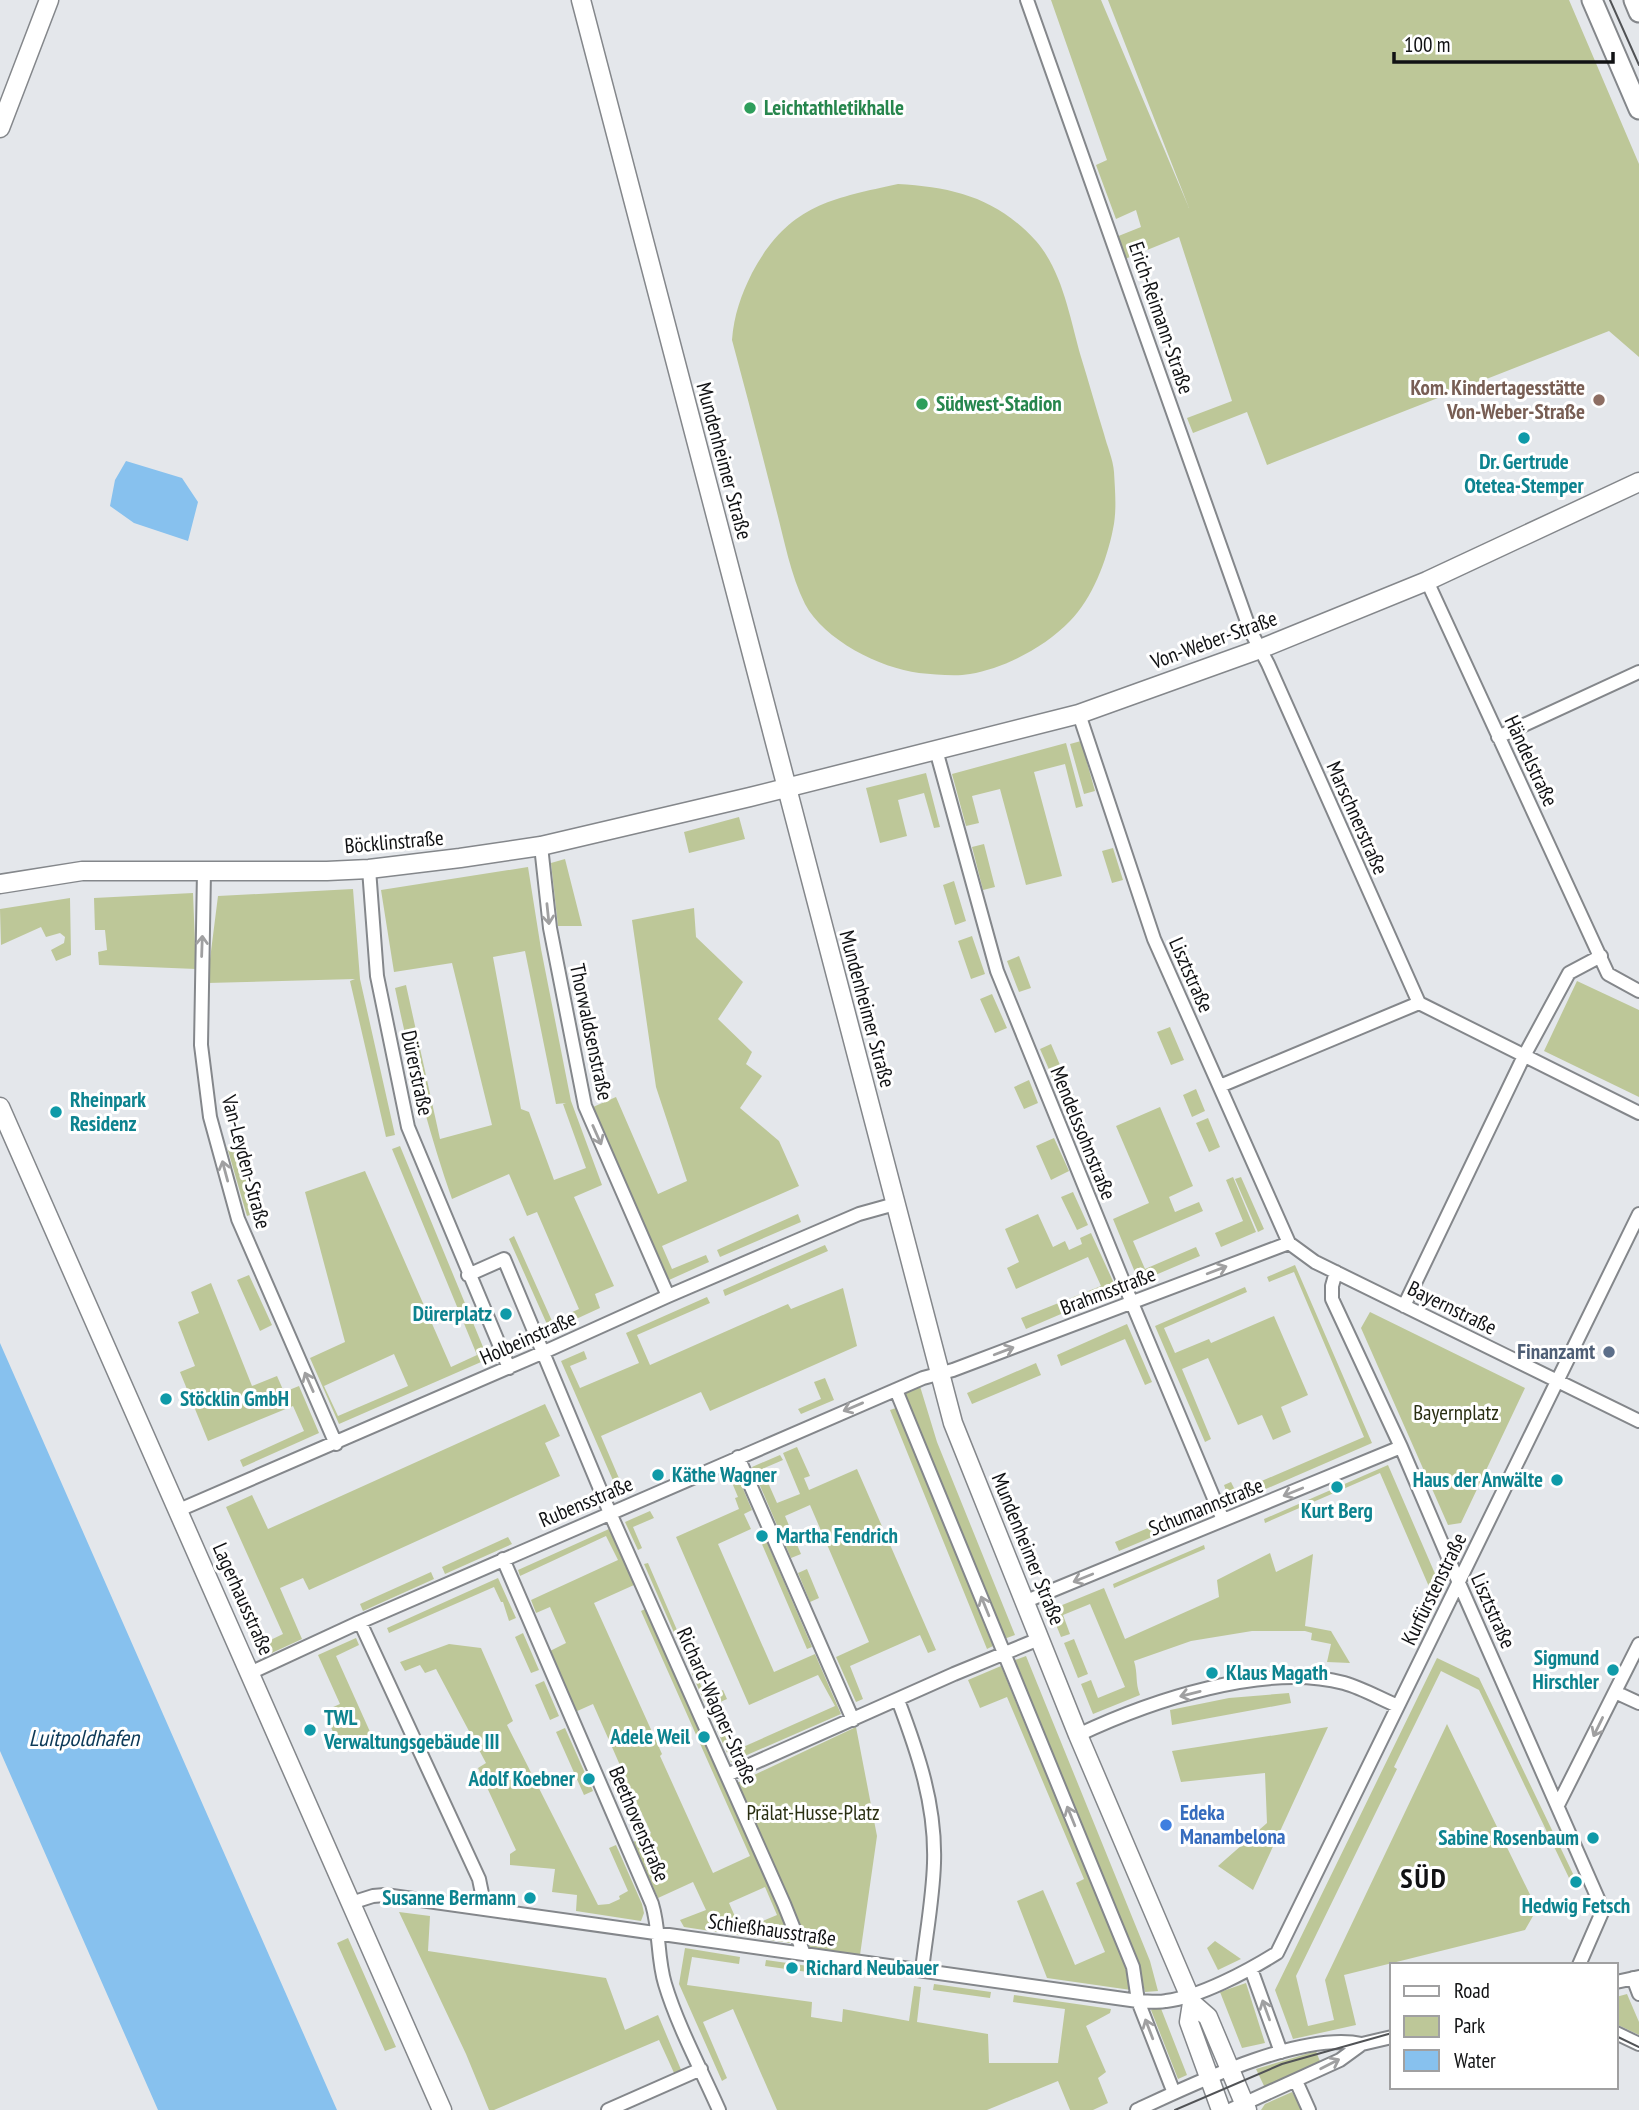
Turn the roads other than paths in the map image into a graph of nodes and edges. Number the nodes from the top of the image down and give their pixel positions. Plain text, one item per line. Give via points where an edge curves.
1 (49, 0) edge
2 (581, 0) edge
3 (1027, 0) edge
4 (1592, 0) edge
5 (1634, 0) edge
6 (1639, 12) edge
7 (1639, 109) edge
8 (0, 128) edge
9 (1639, 482) edge
10 (1427, 581) junction
11 (1260, 649) junction
12 (1639, 672) edge
13 (1079, 714) junction
14 (1498, 737) junction
15 (936, 750) junction
16 (786, 788) junction
17 (541, 846) junction
18 (369, 869) junction
19 (204, 871) junction
20 (0, 884) edge
21 (1601, 956) junction
22 (1639, 990) edge
23 (1419, 1003) junction
24 (1524, 1056) junction
25 (1220, 1086) junction
26 (0, 1107) edge
27 (1639, 1113) edge
28 (895, 1204) junction
29 (1639, 1214) edge
30 (1290, 1243) junction
31 (1336, 1272) junction
32 (468, 1275) junction
33 (668, 1296) junction
34 (1132, 1303) junction
35 (1404, 1306) junction
36 (544, 1353) junction
37 (509, 1368) junction
38 (940, 1374) junction
39 (1557, 1381) junction
40 (896, 1390) junction
41 (1639, 1421) edge
42 (336, 1444) junction
43 (1401, 1447) junction
44 (737, 1457) junction
45 (179, 1510) junction
46 (610, 1513) junction
47 (1223, 1520) junction
48 (502, 1559) junction
49 (1459, 1583) junction
50 (1024, 1602) junction
51 (360, 1622) junction
52 (1039, 1639) junction
53 (1639, 1644) edge
54 (1004, 1653) junction
55 (250, 1673) junction
56 (1615, 1692) junction
57 (898, 1700) junction
58 (1639, 1703) edge
59 (1398, 1706) junction
60 (853, 1720) junction
61 (1078, 1735) junction
62 (727, 1775) junction
63 (1558, 1805) junction
64 (351, 1903) junction
65 (485, 1908) junction
66 (657, 1934) junction
67 (804, 1954) junction
68 (1580, 1963) edge
69 (1251, 1969) junction
70 (922, 1970) junction
71 (1636, 1977) edge
72 (1618, 1982) edge
73 (1639, 1993) edge
74 (1190, 1999) junction
75 (1138, 2001) junction
76 (1618, 2034) edge
77 (1390, 2037) edge
78 (1362, 2044) junction
79 (1639, 2044) edge
80 (1281, 2052) junction
81 (701, 2069) junction
82 (1231, 2069) junction
83 (1209, 2078) junction
84 (1296, 2081) junction
85 (1174, 2093) junction
86 (1241, 2108) edge
87 (442, 2110) edge
88 (608, 2110) edge
89 (719, 2110) edge
90 (1137, 2110) edge
91 (1221, 2110) edge
92 (1309, 2110) edge

1 - 8 street
2 - 16 street, Mundenheimer Straße
3 - 11 street, Erich-Reimann-Straße
4 - 7 main road
5 - 6 main road
9 - 10 street, Von-Weber-Straße
10 - 11 street, Von-Weber-Straße
10 - 14 street, Händelstraße
11 - 13 street, Von-Weber-Straße
11 - 23 street, Marschnerstraße
12 - 14 street
13 - 15 street, Von-Weber-Straße
13 - 25 street, Lisztstraße via 1154,939
14 - 21 street, Händelstraße
15 - 16 street, Von-Weber-Straße
15 - 34 street, Mendelssohnstraße via 997,971
16 - 17 street, Böcklinstraße
16 - 28 street, Mundenheimer Straße
17 - 18 street, Böcklinstraße
17 -> 33 street, Thorwaldsenstraße via 550,928 585,1106
18 - 19 street, Böcklinstraße
18 - 32 street, Dürerstraße via 377,976 408,1127
19 - 20 street, Böcklinstraße via 82,871
42 -> 19 street, Van-Leyden-Straße via 238,1219 210,1116 201,1045
21 - 22 street, Händelstraße via 1608,974
21 - 24 street via 1569,974
23 - 24 street
23 - 25 street
24 - 27 street
24 - 35 street
25 - 30 street, Lisztstraße
26 - 45 street, Lagerhausstraße
28 - 33 street, Holbeinstraße via 859,1214
28 - 38 street, Mundenheimer Straße
29 - 39 street, Kurfürstenstraße
30 - 31 street, Bayernstraße
34 -> 30 street, Brahmsstraße
31 - 35 street, Bayernstraße
31 - 43 street, Lisztstraße via 1332,1299
32 - 36 street via 504,1259
32 - 37 street, Dürerstraße
33 - 36 street, Holbeinstraße
38 -> 34 street, Brahmsstraße
34 - 47 street, Mendelssohnstraße
35 - 39 street, Bayernstraße
36 - 37 street, Holbeinstraße
36 - 46 street
37 - 42 street, Holbeinstraße
38 - 40 street, Rubensstraße
38 - 50 street, Mundenheimer Straße via 953,1423
39 - 41 street, Bayernstraße
39 - 49 street, Kurfürstenstraße
40 -> 44 street, Rubensstraße
54 -> 40 street
42 - 45 street, Holbeinstraße
43 -> 47 street, Schumannstraße
43 - 49 street, Lisztstraße
44 - 46 street, Rubensstraße
44 - 60 street
45 - 55 street, Lagerhausstraße
46 - 48 street, Rubensstraße
46 - 62 street, Richard-Wagner-Straße
47 -> 50 street, Schumannstraße
48 - 51 street, Rubensstraße
48 - 66 street, Beethovenstraße via 652,1904
49 - 59 street, Kurfürstenstraße
49 - 63 street, Lisztstraße
50 - 52 street, Mundenheimer Straße
51 - 55 street, Rubensstraße
51 - 65 street via 479,1879
52 - 54 street
52 - 61 street, Mundenheimer Straße
53 - 56 street
54 - 57 street
75 -> 54 street via 1133,1967
55 - 64 street, Lagerhausstraße
56 - 58 street
56 -> 63 street
57 - 60 street
57 - 70 street via 922,1763 932,1824 934,1863
59 -> 61 street via 1345,1683 1315,1678 1247,1681 1156,1703
59 - 69 street, Kurfürstenstraße via 1277,1953
60 - 62 street
61 - 74 street, Mundenheimer Straße
62 - 67 street, Richard-Wagner-Straße
63 - 68 street, Lisztstraße via 1603,1910
64 - 65 street, Schießhausstraße via 386,1895
64 - 87 street, Lagerhausstraße
65 - 66 street, Schießhausstraße
66 - 67 street, Schießhausstraße
66 - 81 street, Beethovenstraße via 666,1987
67 - 70 street, Schießhausstraße
69 - 74 street, Kurfürstenstraße
80 -> 69 street
70 - 75 street, Schießhausstraße
71 - 72 street
71 - 73 street
74 - 75 street, Schießhausstraße
74 - 82 street, Mundenheimer Straße via 1208,2017
74 - 83 street, Mundenheimer Straße via 1189,2022
85 -> 75 street
76 - 79 street
77 - 78 street
78 - 80 street via 1332,2042
84 -> 78 street
80 - 82 street
81 - 88 street
81 - 89 street, Beethovenstraße
82 - 83 street
82 - 86 street, Mundenheimer Straße
83 - 85 street
83 - 91 street, Mundenheimer Straße
84 - 86 street
84 - 92 street
85 - 90 street

